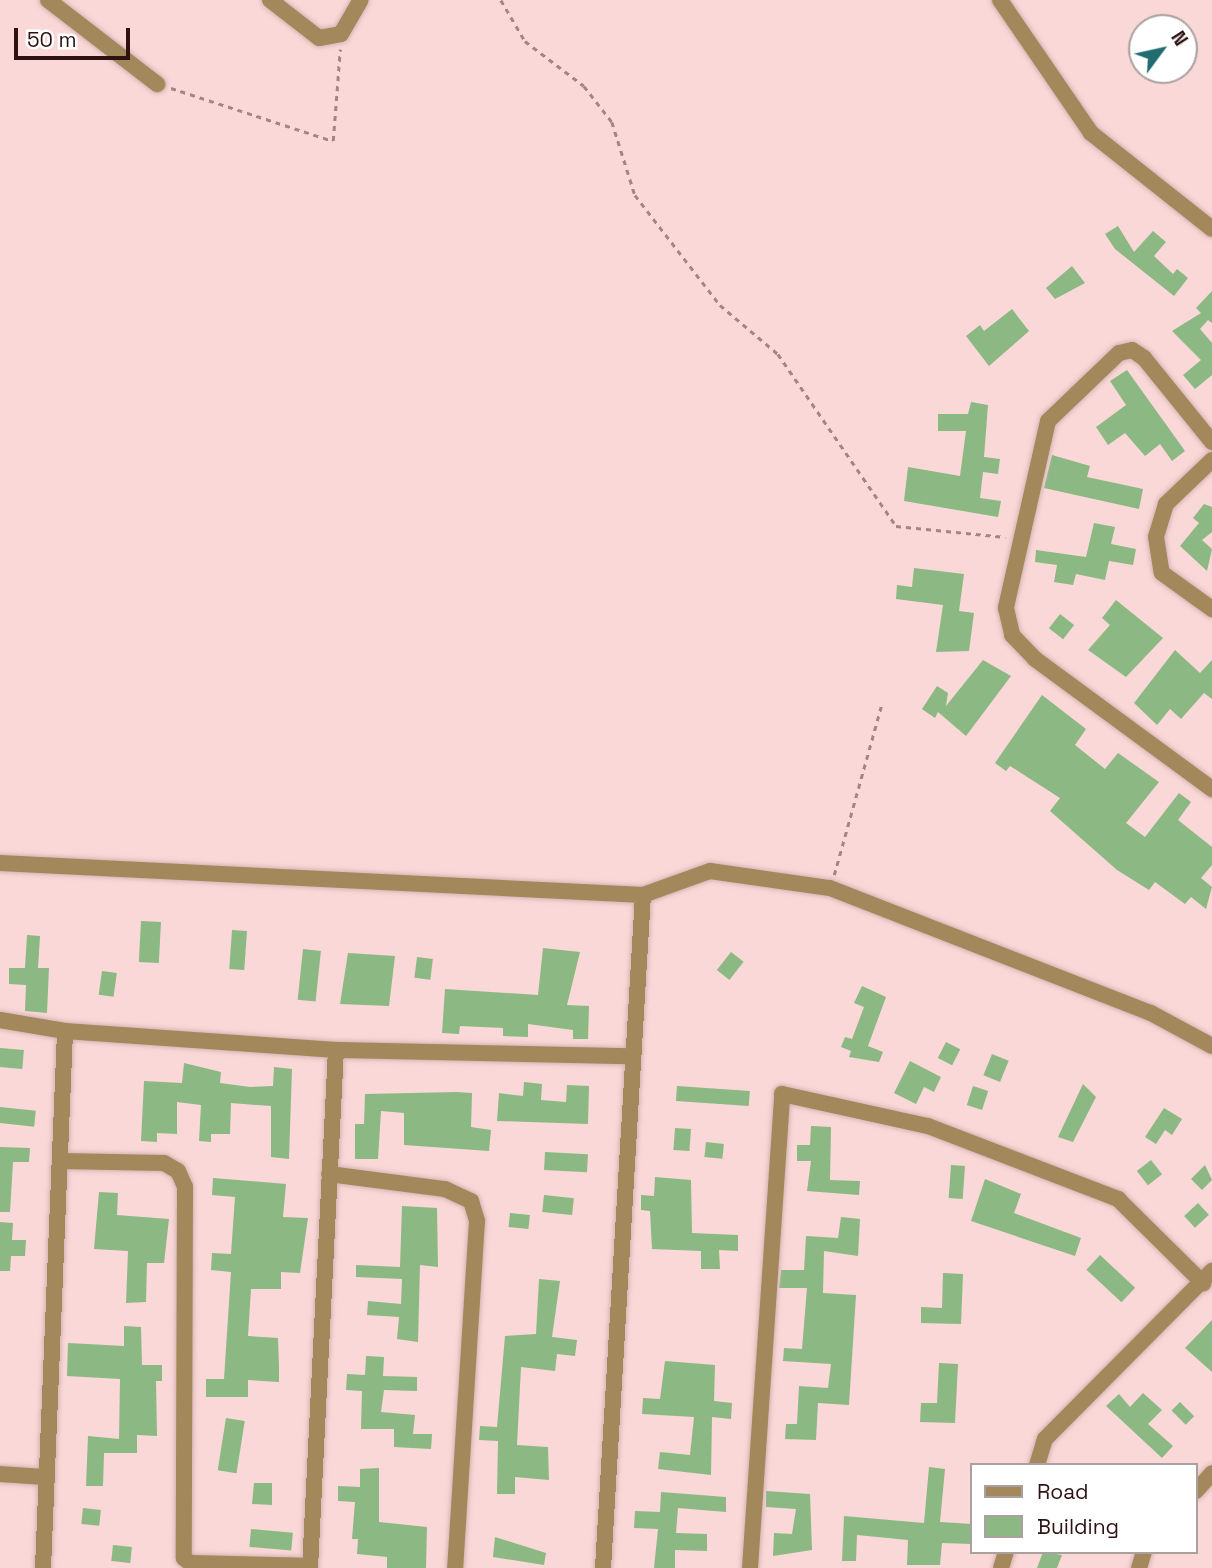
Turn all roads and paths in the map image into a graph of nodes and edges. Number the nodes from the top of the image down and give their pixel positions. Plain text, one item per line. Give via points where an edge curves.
1 (48, 0) edge
2 (270, 0) edge
3 (361, 0) edge
4 (501, 0) edge
5 (1000, 0) edge
6 (341, 34) junction
7 (158, 84) joint
8 (1212, 229) edge
9 (1212, 442) edge
10 (1212, 460) edge
11 (1018, 538) junction
12 (1212, 609) edge
13 (882, 703) dead end
14 (1212, 789) edge
15 (0, 863) edge
16 (830, 888) junction
17 (643, 895) junction
18 (0, 1020) edge
19 (65, 1031) junction
20 (1212, 1046) edge
21 (336, 1049) junction
22 (633, 1056) junction
23 (61, 1161) junction
24 (329, 1174) junction
25 (1207, 1277) edge
26 (1038, 1463) edge
27 (0, 1474) edge
28 (1212, 1474) edge
29 (44, 1477) junction
30 (1198, 1488) edge
31 (309, 1567) edge
32 (43, 1568) edge
33 (456, 1568) edge
34 (603, 1568) edge
35 (750, 1568) edge

1 - 7 street
2 - 6 street via 319,38
3 - 6 street
4 - 11 path via 525,41 584,86 612,122 635,195 720,305 778,354 896,526
5 - 8 street via 1091,133
6 - 7 path via 333,141
9 - 11 street via 1144,358 1132,350 1119,353 1048,421
10 - 12 street via 1166,504 1156,537 1162,573
11 - 14 street via 1006,608 1012,635 1035,659
13 - 16 path
15 - 17 street
16 - 17 street via 710,871
16 - 20 street via 1151,1013
17 - 22 street
18 - 19 street
19 - 21 street
19 - 23 street
21 - 22 street
21 - 24 street
22 - 34 street
23 - 29 street
23 - 31 street via 164,1163 178,1171 185,1187 184,1558 190,1563
24 - 31 street
24 - 33 street via 445,1189 471,1201 477,1221
25 - 26 street via 1045,1439
25 - 35 street via 1118,1199 928,1126 782,1094
27 - 29 street
28 - 30 street
29 - 32 street

